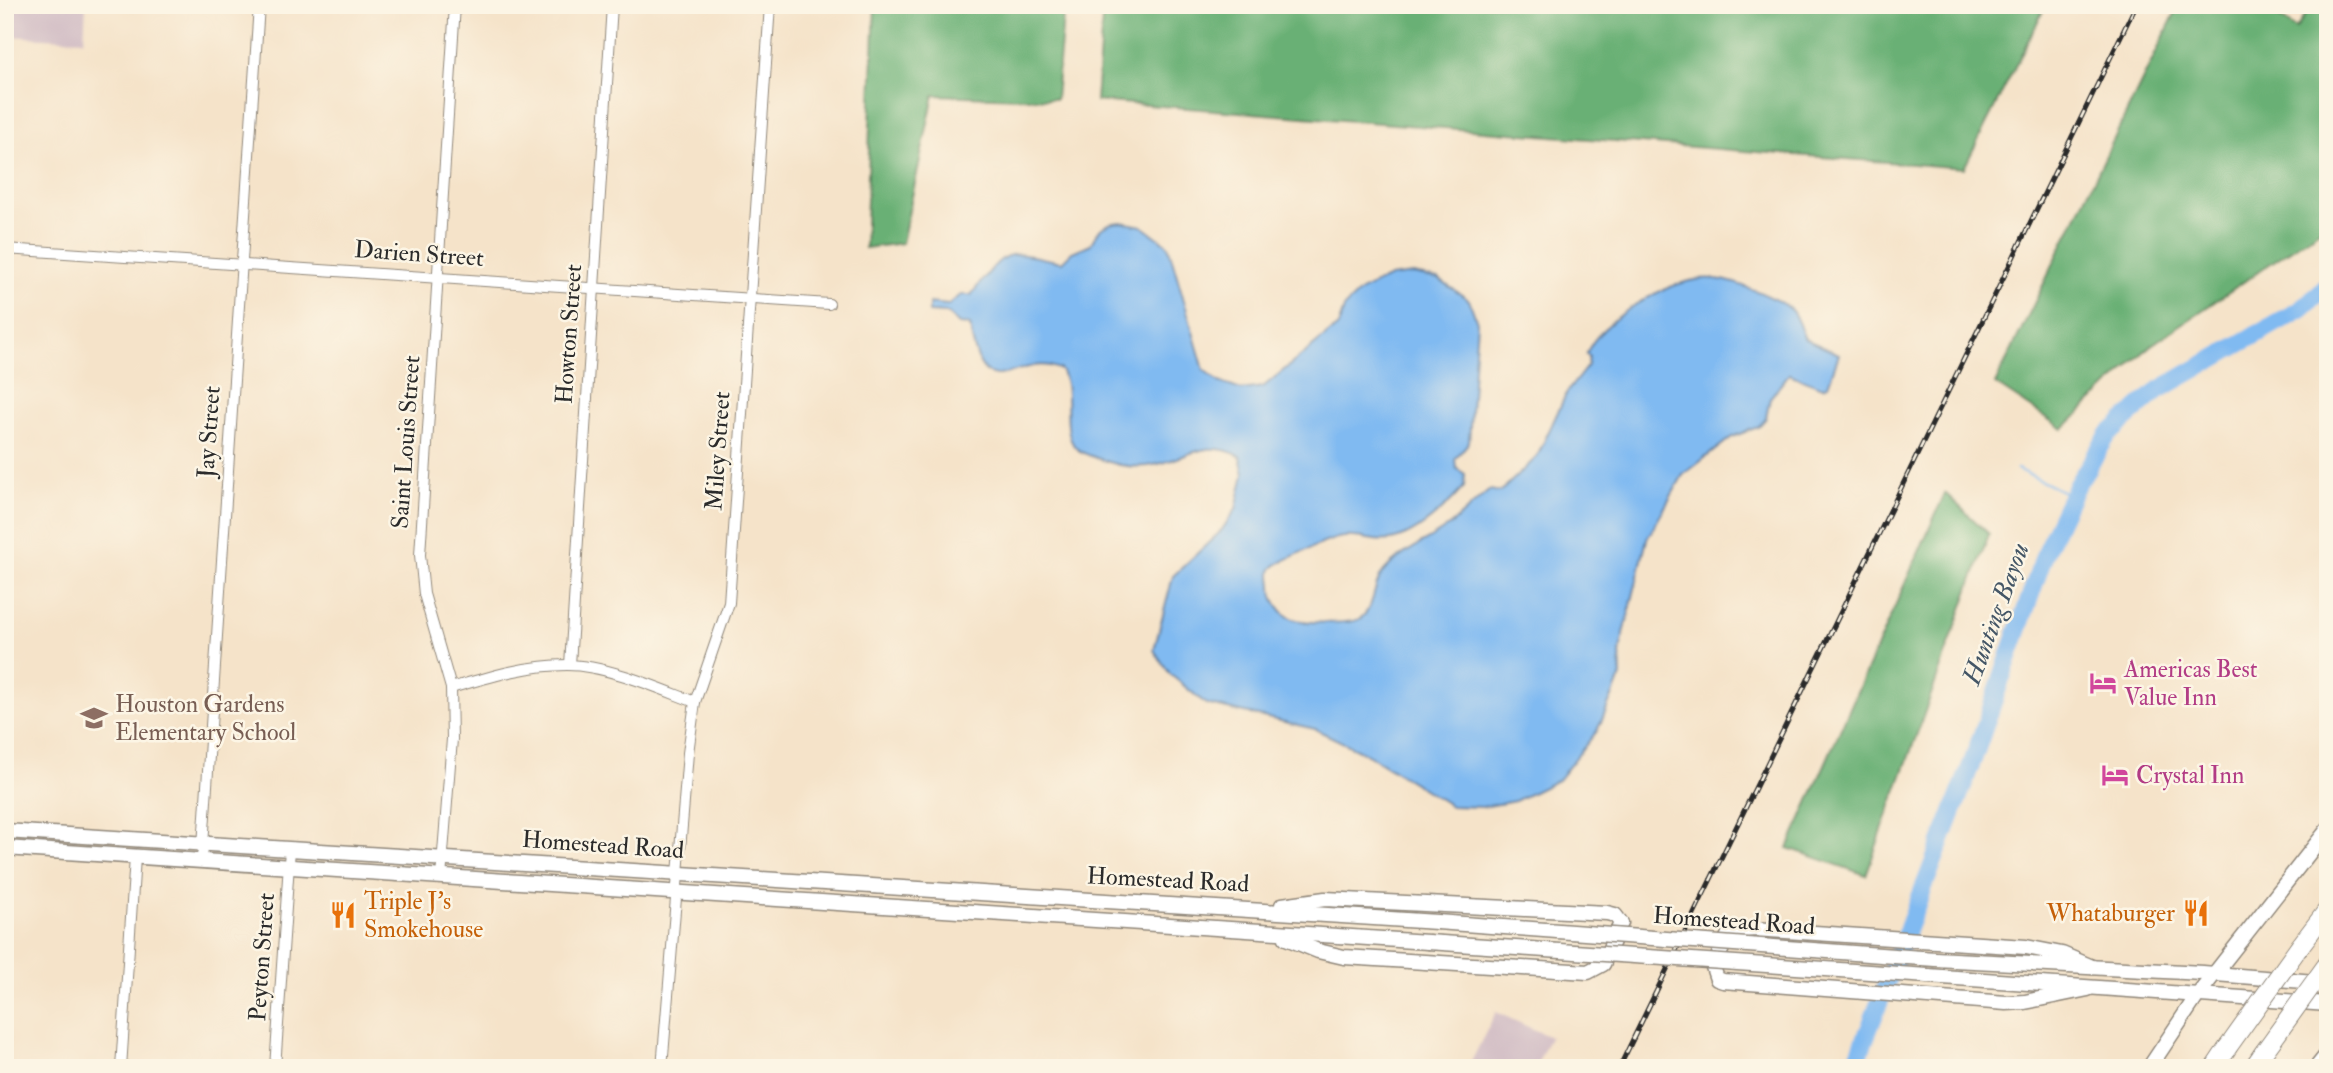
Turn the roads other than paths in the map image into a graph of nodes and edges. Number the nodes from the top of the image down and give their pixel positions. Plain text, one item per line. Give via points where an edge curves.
1 (259, 5) edge
2 (455, 5) edge
3 (612, 5) edge
4 (770, 5) edge
5 (5, 249) edge
6 (241, 265) junction
7 (437, 276) junction
8 (593, 286) junction
9 (750, 298) junction
10 (829, 304) dead end
11 (570, 665) junction
12 (451, 688) junction
13 (695, 702) junction
14 (2328, 829) edge
15 (5, 831) edge
16 (204, 843) junction
17 (5, 848) edge
18 (290, 849) junction
19 (135, 857) junction
20 (442, 857) junction
21 (202, 861) junction
22 (289, 867) junction
23 (677, 873) junction
24 (441, 878) junction
25 (676, 894) junction
26 (1264, 908) junction
27 (2328, 909) edge
28 (1273, 933) junction
29 (2328, 963) edge
30 (2092, 967) junction
31 (2213, 975) junction
32 (2328, 983) edge
33 (2088, 989) junction
34 (2197, 996) junction
35 (2328, 1004) edge
36 (2328, 1053) edge
37 (121, 1068) edge
38 (275, 1068) edge
39 (662, 1068) edge
40 (2149, 1068) edge
41 (2214, 1068) edge
42 (2253, 1068) edge
43 (2316, 1068) edge

1 - 6 street, Jay Street
2 - 7 street, Saint Louis Street
3 - 8 street, Howton Street
4 - 9 street, Miley Street
5 - 6 street, Darien Street
6 - 7 street, Darien Street
6 - 16 street, Jay Street
7 - 8 street, Darien Street
7 - 12 street, Saint Louis Street via 420,555 424,594
8 - 9 street, Darien Street
8 - 11 street, Howton Street
9 - 10 street, Darien Street
9 - 13 street, Miley Street via 729,603
11 - 12 street via 510,671
11 - 13 street via 622,676
12 - 20 street, Saint Louis Street via 452,739
13 - 23 street, Miley Street
14 - 31 main road
15 - 16 main road, Homestead Road
16 - 18 main road, Homestead Road
16 - 21 street, Jay Street
17 - 19 main road, Homestead Road
18 - 20 main road, Homestead Road
18 - 22 street, Peyton Street
19 - 21 main road, Homestead Road
19 - 37 street
20 - 23 main road, Homestead Road
20 - 24 street, Saint Louis Street
21 - 22 main road, Homestead Road
22 - 24 main road, Homestead Road
22 - 38 street, Peyton Street
23 - 25 street, Miley Street
23 - 26 main road, Homestead Road
24 - 25 main road, Homestead Road
25 - 28 main road, Homestead Road
25 - 39 street, Miley Street
26 - 28 main road via 1318,899 1448,903 1607,913 1621,923 1603,964 1588,972 1331,955
26 - 30 main road, Homestead Road, bridge
27 - 41 highway, bridge
28 - 33 main road, Homestead Road, bridge
29 - 42 highway, bridge
30 - 31 main road, Homestead Road
30 - 33 main road via 2048,951 1740,929 1725,939 1713,967 1717,979 1723,981 1928,997 2025,1002
31 - 32 main road, Homestead Road
31 - 34 main road
33 - 34 main road, Homestead Road
34 - 35 main road, Homestead Road
34 - 40 main road
36 - 43 main road

